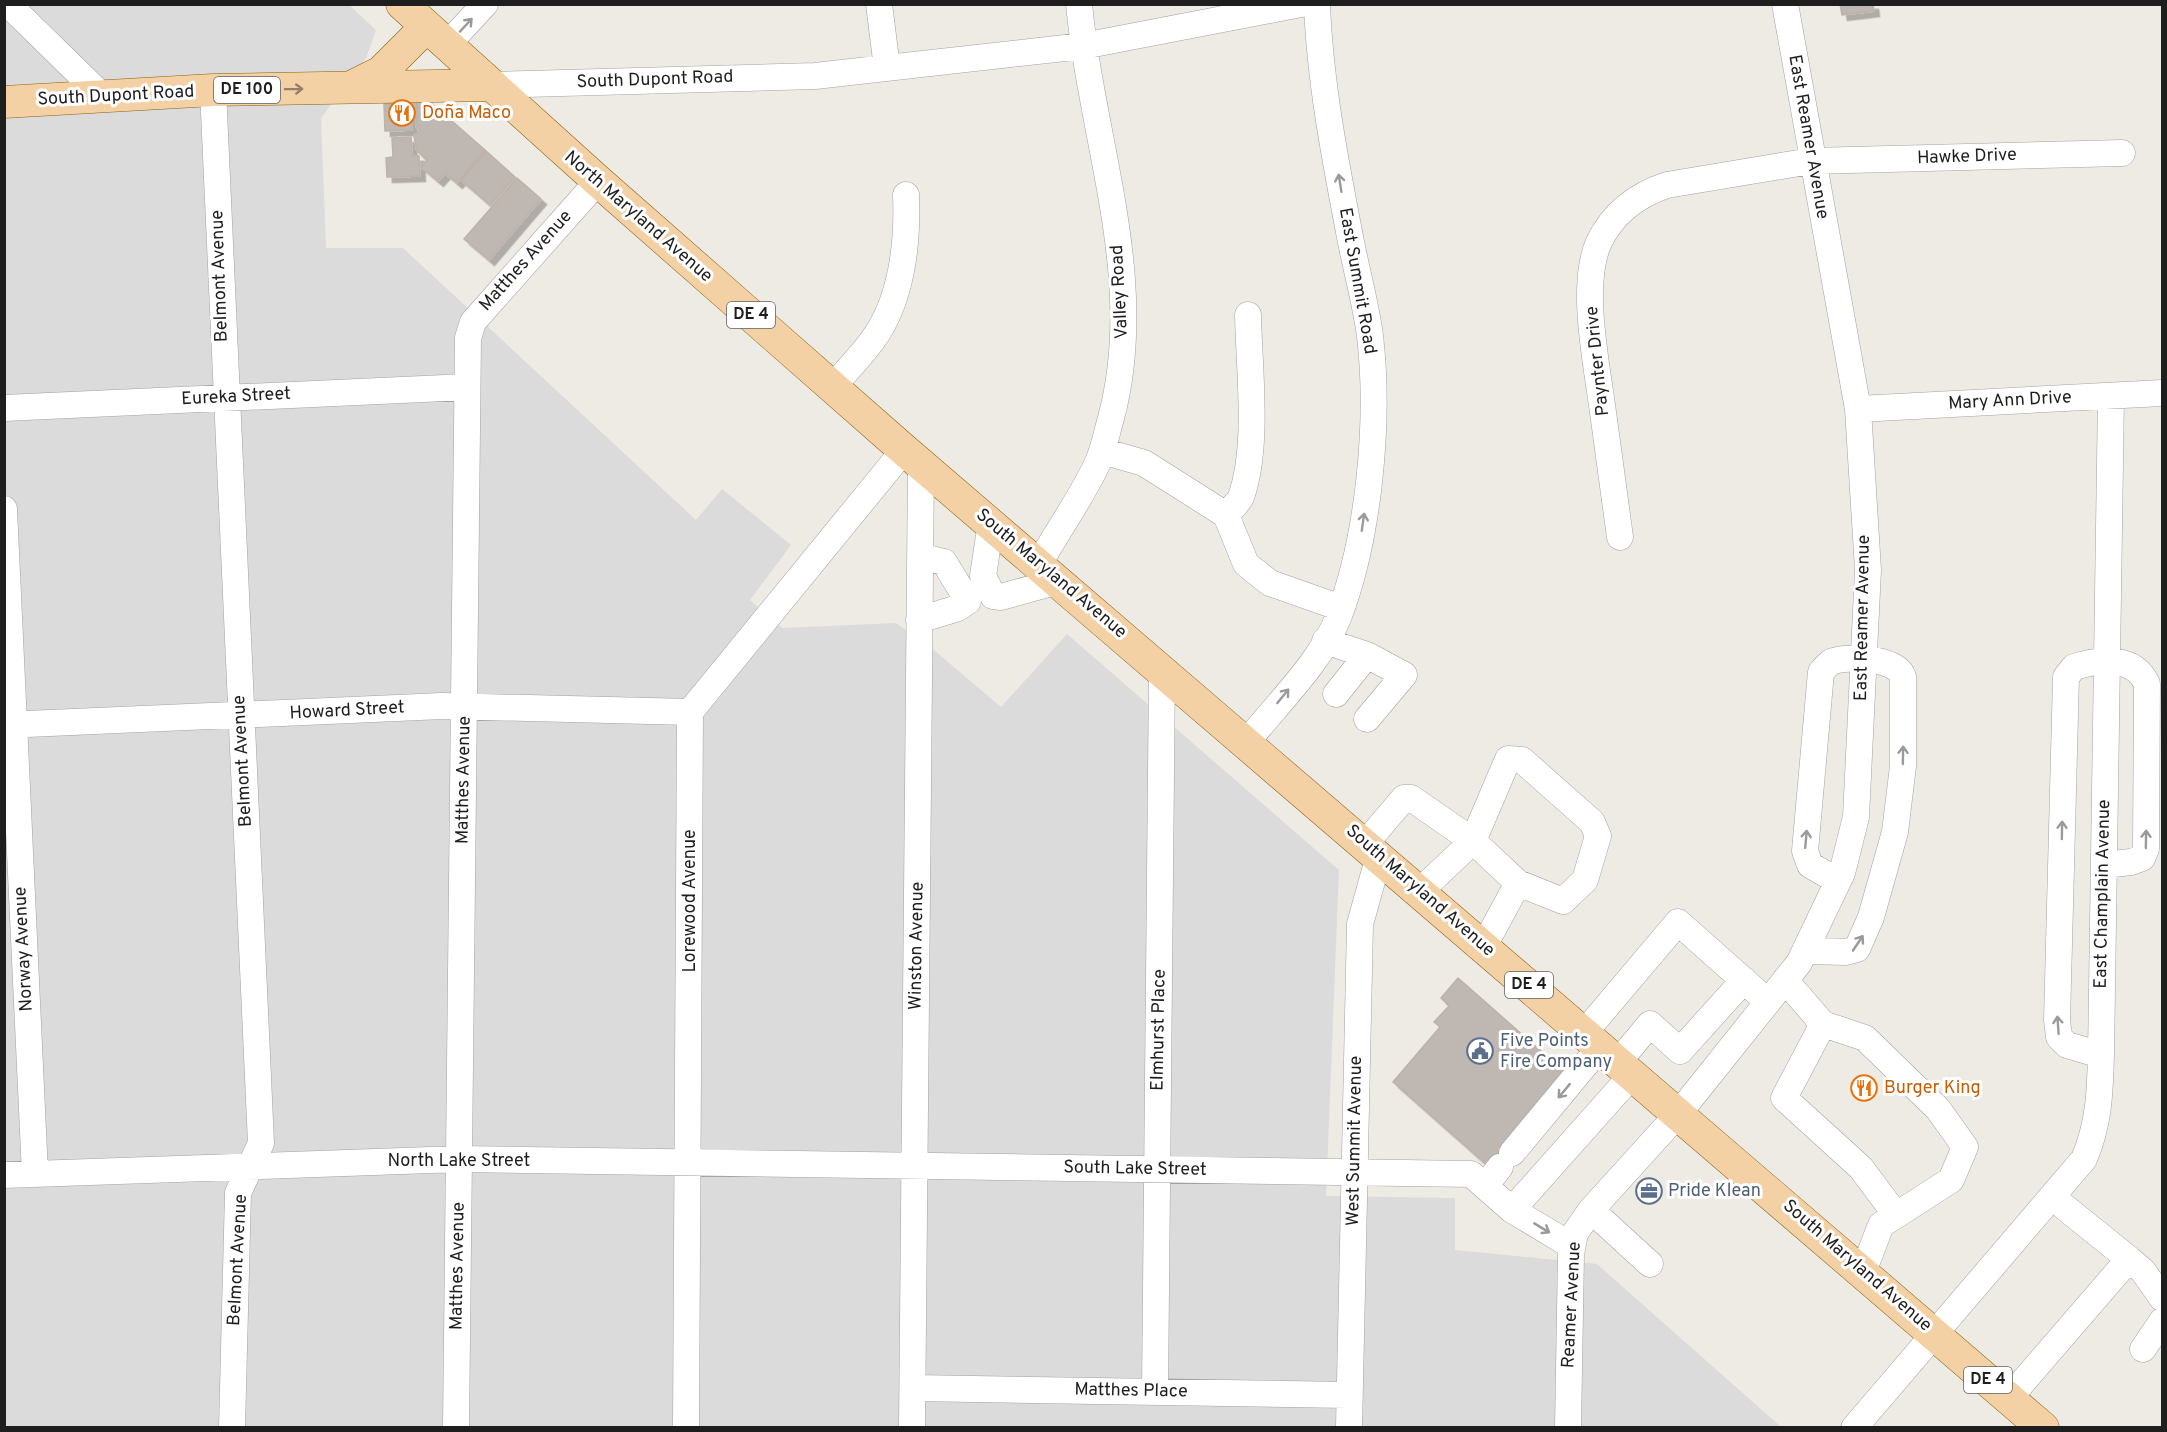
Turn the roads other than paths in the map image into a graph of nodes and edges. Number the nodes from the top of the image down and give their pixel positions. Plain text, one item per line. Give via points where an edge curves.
1 (8, 4) edge
2 (402, 4) edge
3 (485, 4) edge
4 (879, 4) edge
5 (1079, 4) edge
6 (1301, 4) edge
7 (1317, 4) edge
8 (1785, 4) edge
9 (436, 37) junction
10 (1083, 46) junction
11 (887, 68) junction
12 (489, 85) junction
13 (348, 89) junction
14 (213, 90) junction
15 (101, 95) junction
16 (4, 102) edge
17 (2122, 153) dead end
18 (1811, 161) junction
19 (598, 182) junction
20 (906, 195) dead end
21 (1248, 315) dead end
22 (467, 387) junction
23 (832, 387) junction
24 (2163, 393) edge
25 (2110, 396) junction
26 (225, 398) junction
27 (4, 408) edge
28 (1858, 409) junction
29 (1101, 451) junction
30 (913, 457) junction
31 (4, 509) edge
32 (1226, 515) junction
33 (991, 523) junction
34 (1620, 537) dead end
35 (920, 556) junction
36 (1049, 573) junction
37 (993, 596) junction
38 (968, 602) junction
39 (1341, 608) junction
40 (920, 620) junction
41 (1325, 641) junction
42 (1366, 655) junction
43 (1864, 657) junction
44 (2107, 661) junction
45 (1162, 669) junction
46 (1336, 694) dead end
47 (465, 707) junction
48 (690, 712) junction
49 (241, 716) junction
50 (1368, 720) dead end
51 (9, 725) edge
52 (1247, 742) junction
53 (1473, 841) junction
54 (1372, 850) junction
55 (2104, 865) junction
56 (1838, 881) junction
57 (1518, 883) junction
58 (1420, 891) junction
59 (1484, 946) junction
60 (1804, 951) junction
61 (1744, 980) junction
62 (1785, 980) junction
63 (1768, 1002) junction
64 (1823, 1024) junction
65 (1610, 1053) junction
66 (2101, 1055) junction
67 (1679, 1113) junction
68 (459, 1159) junction
69 (689, 1164) junction
70 (251, 1165) junction
71 (915, 1166) junction
72 (1158, 1169) junction
73 (1499, 1169) junction
74 (1355, 1171) junction
75 (35, 1174) junction
76 (4, 1175) edge
77 (2052, 1197) junction
78 (1512, 1210) junction
79 (1591, 1210) junction
80 (1896, 1215) junction
81 (1572, 1246) junction
82 (2129, 1259) junction
83 (1650, 1264) dead end
84 (1863, 1272) junction
85 (2163, 1298) edge
86 (2163, 1321) edge
87 (1934, 1333) junction
88 (2143, 1349) dead end
89 (913, 1388) junction
90 (1155, 1392) junction
91 (1349, 1395) junction
92 (2009, 1398) junction
93 (232, 1428) edge
94 (456, 1428) edge
95 (686, 1428) edge
96 (912, 1428) edge
97 (1348, 1428) edge
98 (1568, 1428) edge
99 (1854, 1428) edge
100 (2043, 1428) edge

1 - 15 street
2 - 9 main road, North Maryland Avenue / DE 4
9 -> 3 street
4 - 11 street
5 - 10 street, Valley Road
6 - 10 street, South Dupont Road
39 -> 7 street, East Summit Road via 1360,538 1374,401 1370,335 1341,188 1318,39
8 - 18 street, East Reamer Avenue
9 - 12 main road, North Maryland Avenue / DE 4
9 - 13 main road
10 - 11 street, South Dupont Road
10 - 29 street, Valley Road via 1123,265 1125,325 1121,376
11 - 12 street, South Dupont Road via 814,76
12 - 13 main road, South Dupont Road / DE 100
12 - 19 main road, North Maryland Avenue / DE 4
14 -> 13 main road, South Dupont Road / DE 100
14 - 15 main road, South Dupont Road / DE 100
14 - 26 street, Belmont Avenue
15 - 16 main road, South Dupont Road / DE 100
17 - 18 street, Hawke Drive
18 - 28 street, East Reamer Avenue
18 - 34 street, Paynter Drive via 1667,185 1644,193 1624,207 1599,243 1590,283 1591,321
19 - 22 street, Matthes Avenue via 473,322 468,338
19 - 23 main road, North Maryland Avenue / DE 4
20 - 23 street via 903,260 891,307 873,340
21 - 32 street via 1248,464 1240,498
22 - 26 street, Eureka Street
22 - 47 street, Matthes Avenue
23 - 30 main road, North Maryland Avenue / DE 4
24 - 25 street, Mary Ann Drive
25 - 28 street, Mary Ann Drive
25 - 44 street, East Champlain Avenue
26 - 27 street, Eureka Street
26 - 49 street, Belmont Avenue
28 - 43 street, East Reamer Avenue via 1868,570
29 - 32 street via 1144,463
29 - 36 street, Valley Road
30 - 33 main road, South Maryland Avenue / DE 4
30 - 35 street, Winston Avenue
30 - 48 street
31 - 51 street, Norway Avenue
32 - 39 street via 1246,564 1270,583
33 - 36 main road, South Maryland Avenue / DE 4
33 - 37 street via 983,576
35 - 38 street via 944,562
35 - 40 street, Winston Avenue
36 - 37 street via 1000,597
36 - 45 main road, South Maryland Avenue / DE 4
37 - 38 street
38 - 40 street
39 - 41 street, East Summit Road
40 - 71 street, Winston Avenue
41 - 42 street
52 -> 41 street, East Summit Road
42 - 46 street
42 - 50 street via 1404,675
43 - 56 street, East Reamer Avenue via 1856,817
56 -> 43 street via 1809,865 1805,850 1821,672 1830,662
60 -> 43 street via 1857,949 1871,917 1895,832 1903,766 1903,677 1898,669
44 - 55 street, East Champlain Avenue
55 -> 44 street via 2142,858 2146,849 2147,684 2133,665
66 -> 44 street via 2067,1045 2059,1037 2057,1020 2066,677 2073,667
45 - 52 main road, South Maryland Avenue / DE 4
45 - 72 street, Elmhurst Place
47 - 48 street, Howard Street
47 - 49 street, Howard Street
47 - 68 street, Matthes Avenue
48 - 69 street, Lorewood Avenue
49 - 51 street, Howard Street
49 - 70 street, Belmont Avenue via 261,1143
51 - 75 street, Norway Avenue
52 - 54 main road, South Maryland Avenue / DE 4
53 - 54 street via 1411,798 1404,798
53 - 57 street
53 - 57 street via 1508,759 1522,760 1592,822 1598,836 1585,880 1563,901
53 - 58 street
54 - 58 main road, South Maryland Avenue / DE 4
54 - 74 street, West Summit Avenue via 1360,924
55 - 66 street, East Champlain Avenue
56 - 60 street, East Reamer Avenue
57 - 59 street
58 - 59 main road, South Maryland Avenue / DE 4
59 - 65 main road, South Maryland Avenue / DE 4
60 - 62 street, East Reamer Avenue
61 - 63 street
61 - 65 street via 1680,1051 1650,1024
61 - 65 street via 1678,922
62 - 63 street, East Reamer Avenue
62 - 64 street
63 - 67 street, East Reamer Avenue
64 - 80 street via 1784,1098 1861,1168
64 - 80 street via 1865,1038 1938,1109 1965,1147 1951,1180
65 - 67 main road, South Maryland Avenue / DE 4
65 -> 73 street
65 - 78 street
66 - 77 street, East Champlain Avenue via 2095,1134 2084,1159
67 - 79 street, Reamer Avenue
67 - 84 main road, South Maryland Avenue / DE 4
68 - 69 street, North Lake Street
68 - 70 street, North Lake Street
68 - 94 street, Matthes Avenue
69 - 71 street, North Lake Street
69 - 95 street, Lorewood Avenue
70 - 75 street, North Lake Street
70 - 93 street, Belmont Avenue via 238,1193
71 - 72 street, South Lake Street
71 - 89 street, Winston Avenue
72 - 74 street, South Lake Street
72 - 90 street, Elmhurst Place
73 - 74 street, South Lake Street via 1471,1174
73 - 78 street, South Lake Street
74 - 91 street, West Summit Avenue
75 - 76 street, North Lake Street
77 - 82 street
77 - 87 street, East Champlain Avenue
78 -> 81 street, South Lake Street
79 - 81 street, Reamer Avenue via 1575,1233
79 - 83 street
80 - 84 street via 1881,1225
81 - 98 street, Reamer Avenue
82 - 85 street
82 - 92 street
84 - 87 main road, South Maryland Avenue / DE 4
86 - 88 street
87 - 92 main road, South Maryland Avenue / DE 4
87 - 99 street, East Champlain Avenue
89 - 90 street, Matthes Place
89 - 96 street, Winston Avenue
90 - 91 street, Matthes Place
91 - 97 street, West Summit Avenue
92 - 100 main road, South Maryland Avenue / DE 4

